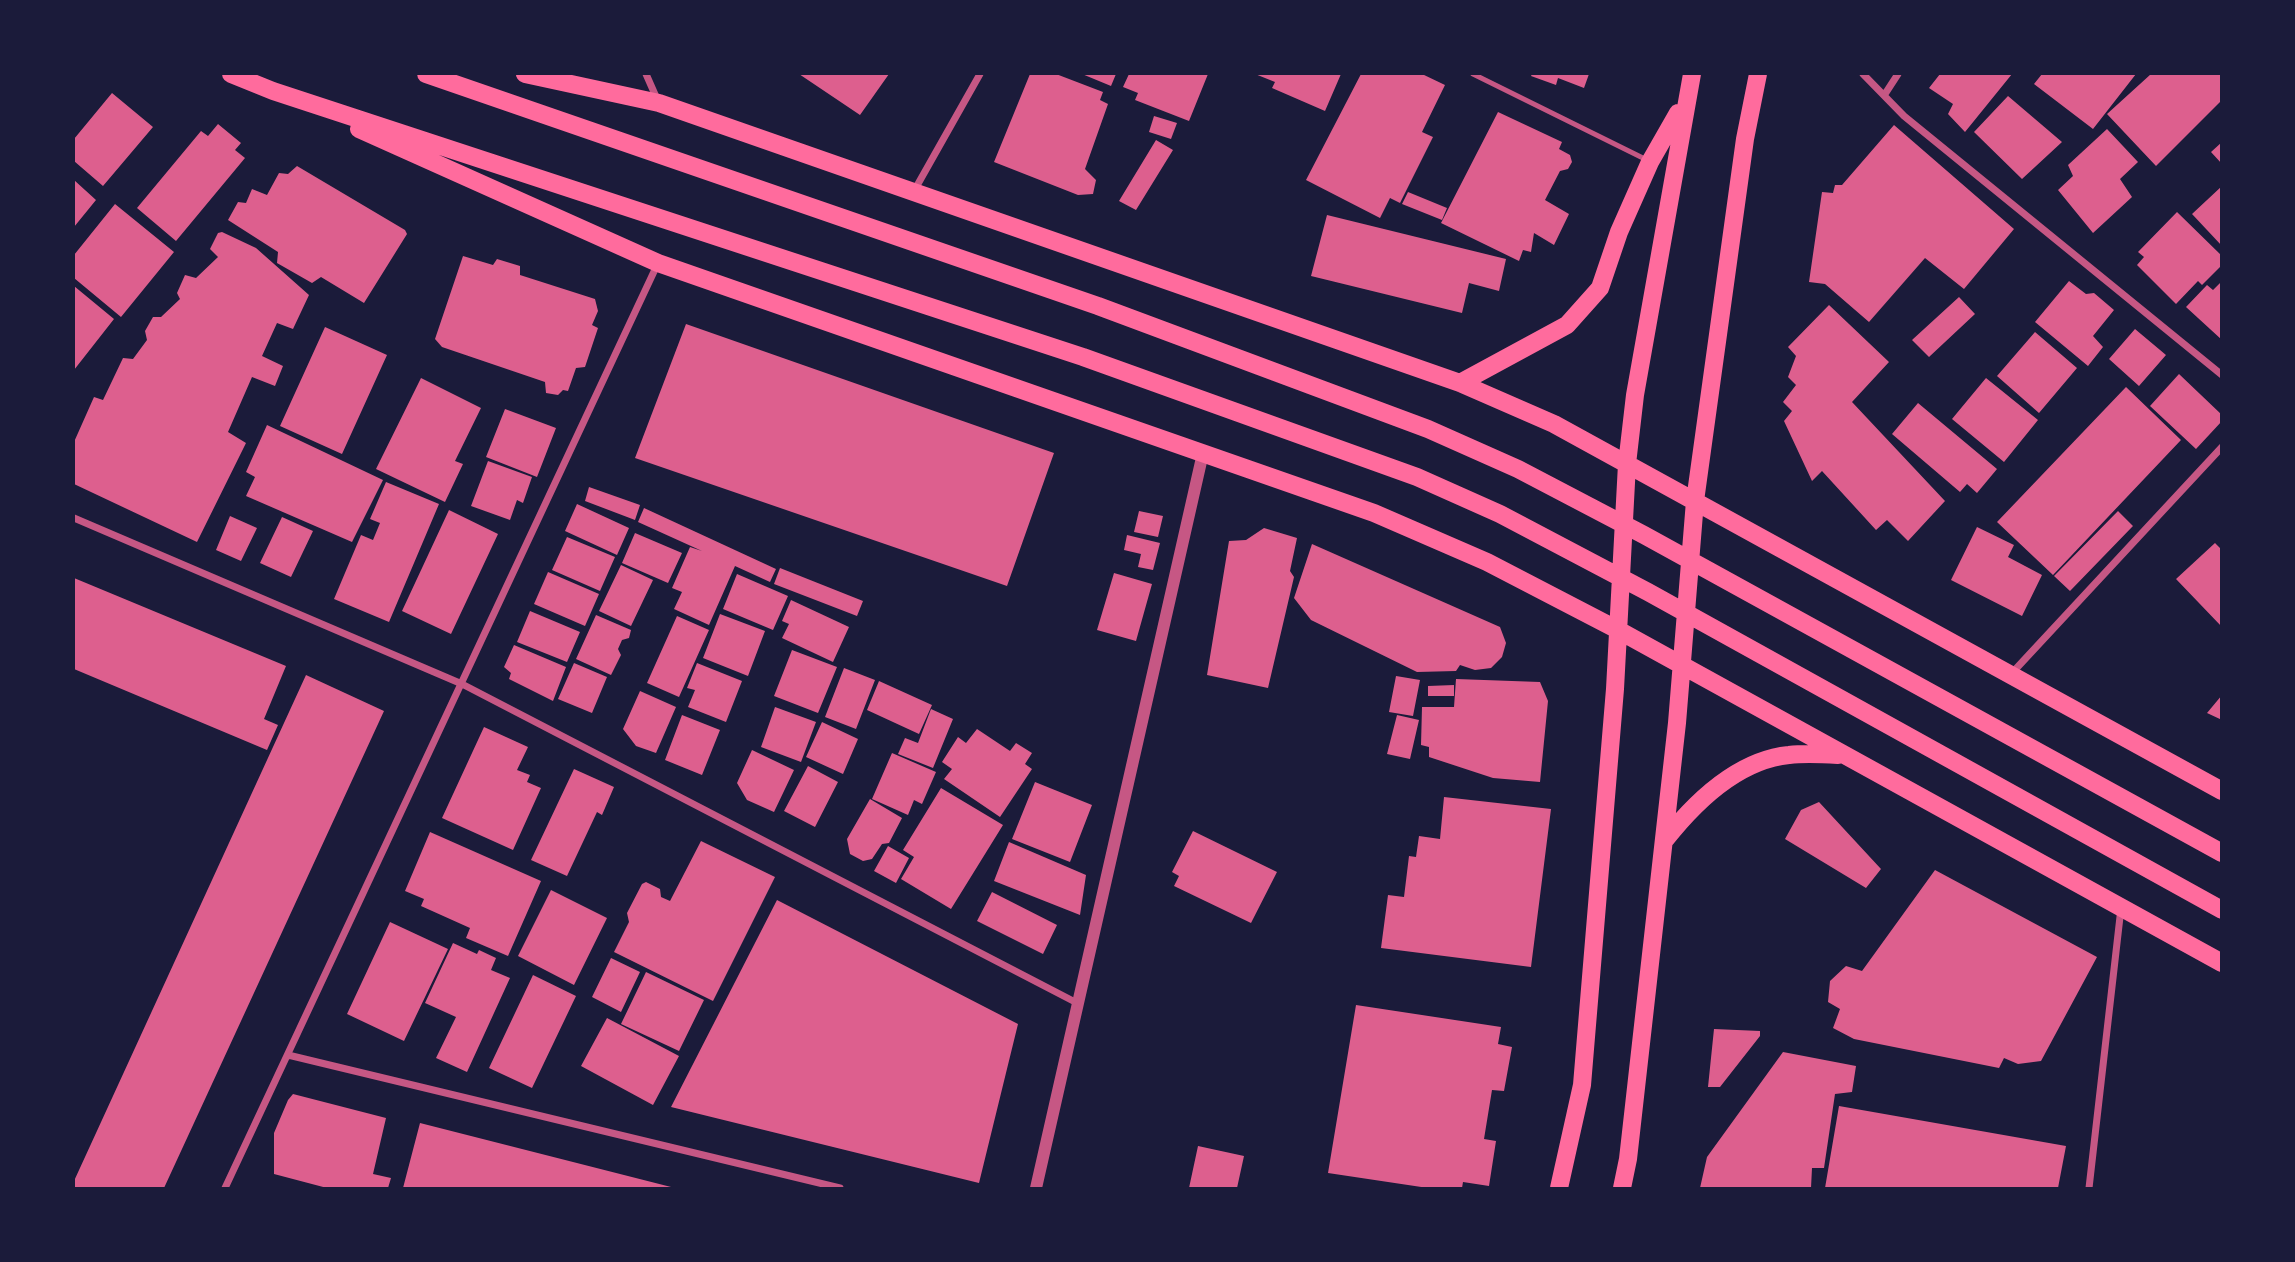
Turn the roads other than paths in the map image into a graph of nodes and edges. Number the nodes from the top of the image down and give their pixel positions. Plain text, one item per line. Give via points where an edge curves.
1 (231, 74) edge
2 (426, 74) edge
3 (525, 74) edge
4 (646, 74) edge
5 (980, 74) edge
6 (1473, 74) edge
7 (1692, 74) edge
8 (1758, 74) edge
9 (1863, 74) edge
10 (1898, 74) edge
11 (273, 91) junction
12 (1885, 94) junction
13 (659, 103) junction
14 (1684, 103) junction
15 (1650, 162) junction
16 (914, 191) junction
17 (658, 263) junction
18 (2221, 375) edge
19 (1460, 383) junction
20 (2221, 447) edge
21 (1203, 453) junction
22 (1627, 464) junction
23 (1695, 501) junction
24 (74, 518) edge
25 (1618, 630) junction
26 (1682, 665) junction
27 (2012, 673) junction
28 (463, 684) junction
29 (1841, 755) junction
30 (2221, 791) edge
31 (1664, 841) junction
32 (2221, 853) edge
33 (2121, 907) junction
34 (2221, 910) edge
35 (2221, 963) edge
36 (1079, 1004) junction
37 (288, 1055) junction
38 (225, 1188) edge
39 (840, 1188) edge
40 (1036, 1188) edge
41 (1559, 1188) edge
42 (1622, 1188) edge
43 (2089, 1188) edge

1 - 11 main road
2 - 32 main road via 1098,306 1428,429 1518,469 1644,535
3 - 13 main road
4 - 13 street
5 - 16 street
6 - 15 lane
7 - 14 main road
8 - 23 main road
9 - 12 street
10 - 12 street
11 - 17 main road
11 - 34 main road via 1083,357 1417,477 1500,514
12 - 18 street via 1904,116
13 - 16 main road
14 - 15 main road
14 - 22 main road
15 - 19 main road via 1600,288 1567,325
16 - 19 main road
17 - 21 main road
17 - 28 street
19 - 22 main road via 1554,424
20 - 27 street
21 - 25 main road via 1374,513 1487,562
21 - 36 street
22 - 23 main road
22 - 25 main road
23 - 26 main road
23 - 27 main road
24 - 28 street
25 - 26 main road
25 - 41 main road via 1582,1085
26 - 29 main road
26 - 31 main road
27 - 30 main road
28 - 36 street
28 - 37 street
29 - 31 main road via 1787,755 1741,772 1704,796
29 - 33 main road
31 - 42 main road
33 - 35 main road
33 - 43 street
36 - 40 street
37 - 38 street
37 - 39 street

